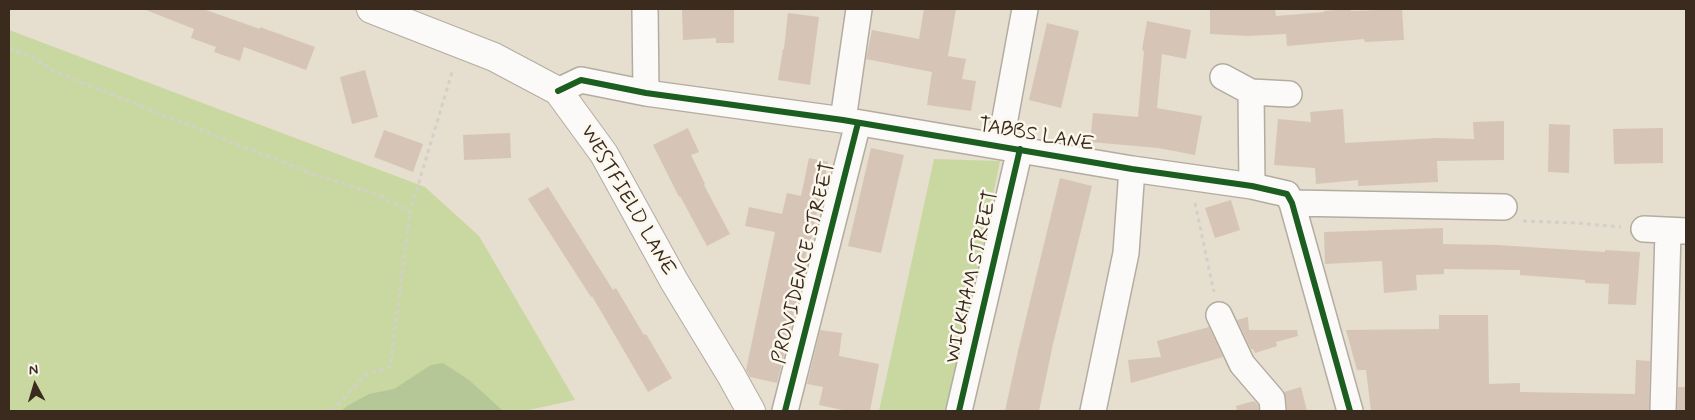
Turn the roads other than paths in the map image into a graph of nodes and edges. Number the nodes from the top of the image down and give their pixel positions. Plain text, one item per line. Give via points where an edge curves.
1 (371, 9) edge
2 (645, 9) edge
3 (859, 9) edge
4 (1025, 9) edge
5 (1223, 77) dead end
6 (558, 90) junction
7 (1251, 92) junction
8 (646, 93) junction
9 (1288, 94) dead end
10 (851, 121) junction
11 (1010, 148) junction
12 (1132, 169) junction
13 (1252, 186) junction
14 (1292, 203) junction
15 (1504, 207) road end
16 (1666, 230) edge
17 (1219, 316) road end
18 (751, 411) edge
19 (784, 411) edge
20 (959, 411) edge
21 (1093, 411) edge
22 (1273, 411) edge
23 (1350, 411) edge
24 (1663, 411) edge

1 - 6 main road, WESTFIELD LANE via 494,57
2 - 8 street
3 - 10 street, PROVIDENCE STREET
4 - 11 street, WICKHAM STREET
5 - 7 street
6 - 8 street, TABBS LANE via 581,80
6 - 18 main road, WESTFIELD LANE via 604,154
7 - 9 street
7 - 13 street
8 - 10 street, TABBS LANE
10 - 11 street, TABBS LANE
10 - 19 street, PROVIDENCE STREET
11 - 12 street, TABBS LANE
11 - 20 street, WICKHAM STREET
12 - 13 street, TABBS LANE
12 - 21 street via 1126,252
13 - 14 street, TABBS LANE via 1287,194
14 - 15 street
14 - 23 street
16 - 24 street
17 - 22 street via 1242,364 1272,399

